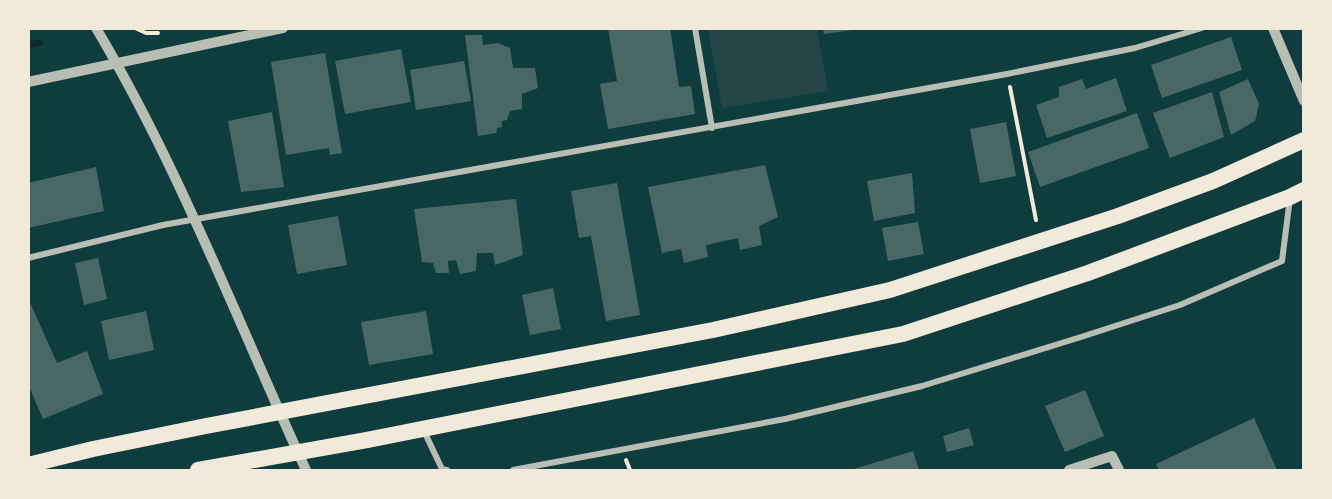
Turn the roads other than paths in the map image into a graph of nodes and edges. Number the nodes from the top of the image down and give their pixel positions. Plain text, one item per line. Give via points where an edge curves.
1 (96, 28) edge
2 (283, 28) edge
3 (694, 28) edge
4 (1202, 28) edge
5 (1272, 28) edge
6 (116, 62) junction
7 (28, 82) edge
8 (1304, 101) edge
9 (712, 128) junction
10 (1304, 140) edge
11 (1297, 194) edge
12 (195, 220) junction
13 (28, 258) edge
14 (281, 412) junction
15 (423, 429) junction
16 (298, 453) junction
17 (28, 465) edge
18 (198, 471) edge
19 (306, 471) edge
20 (447, 471) edge
21 (513, 471) edge
22 (1069, 471) edge
23 (1119, 471) edge

1 - 6 street
2 - 6 street
3 - 9 street
4 - 9 street via 1135,48 1008,74
5 - 8 street
6 - 7 street
6 - 12 street
9 - 12 street
10 - 14 highway via 1213,181 1118,216 890,290 713,330
11 - 15 highway via 1088,273 903,334
11 - 21 street via 1282,261 1180,305 899,391 785,419
12 - 13 street
12 - 14 street
14 - 16 street
14 - 17 highway
15 - 16 highway
15 - 20 street via 442,469
16 - 18 highway
16 - 19 street
22 - 23 street via 1112,456

